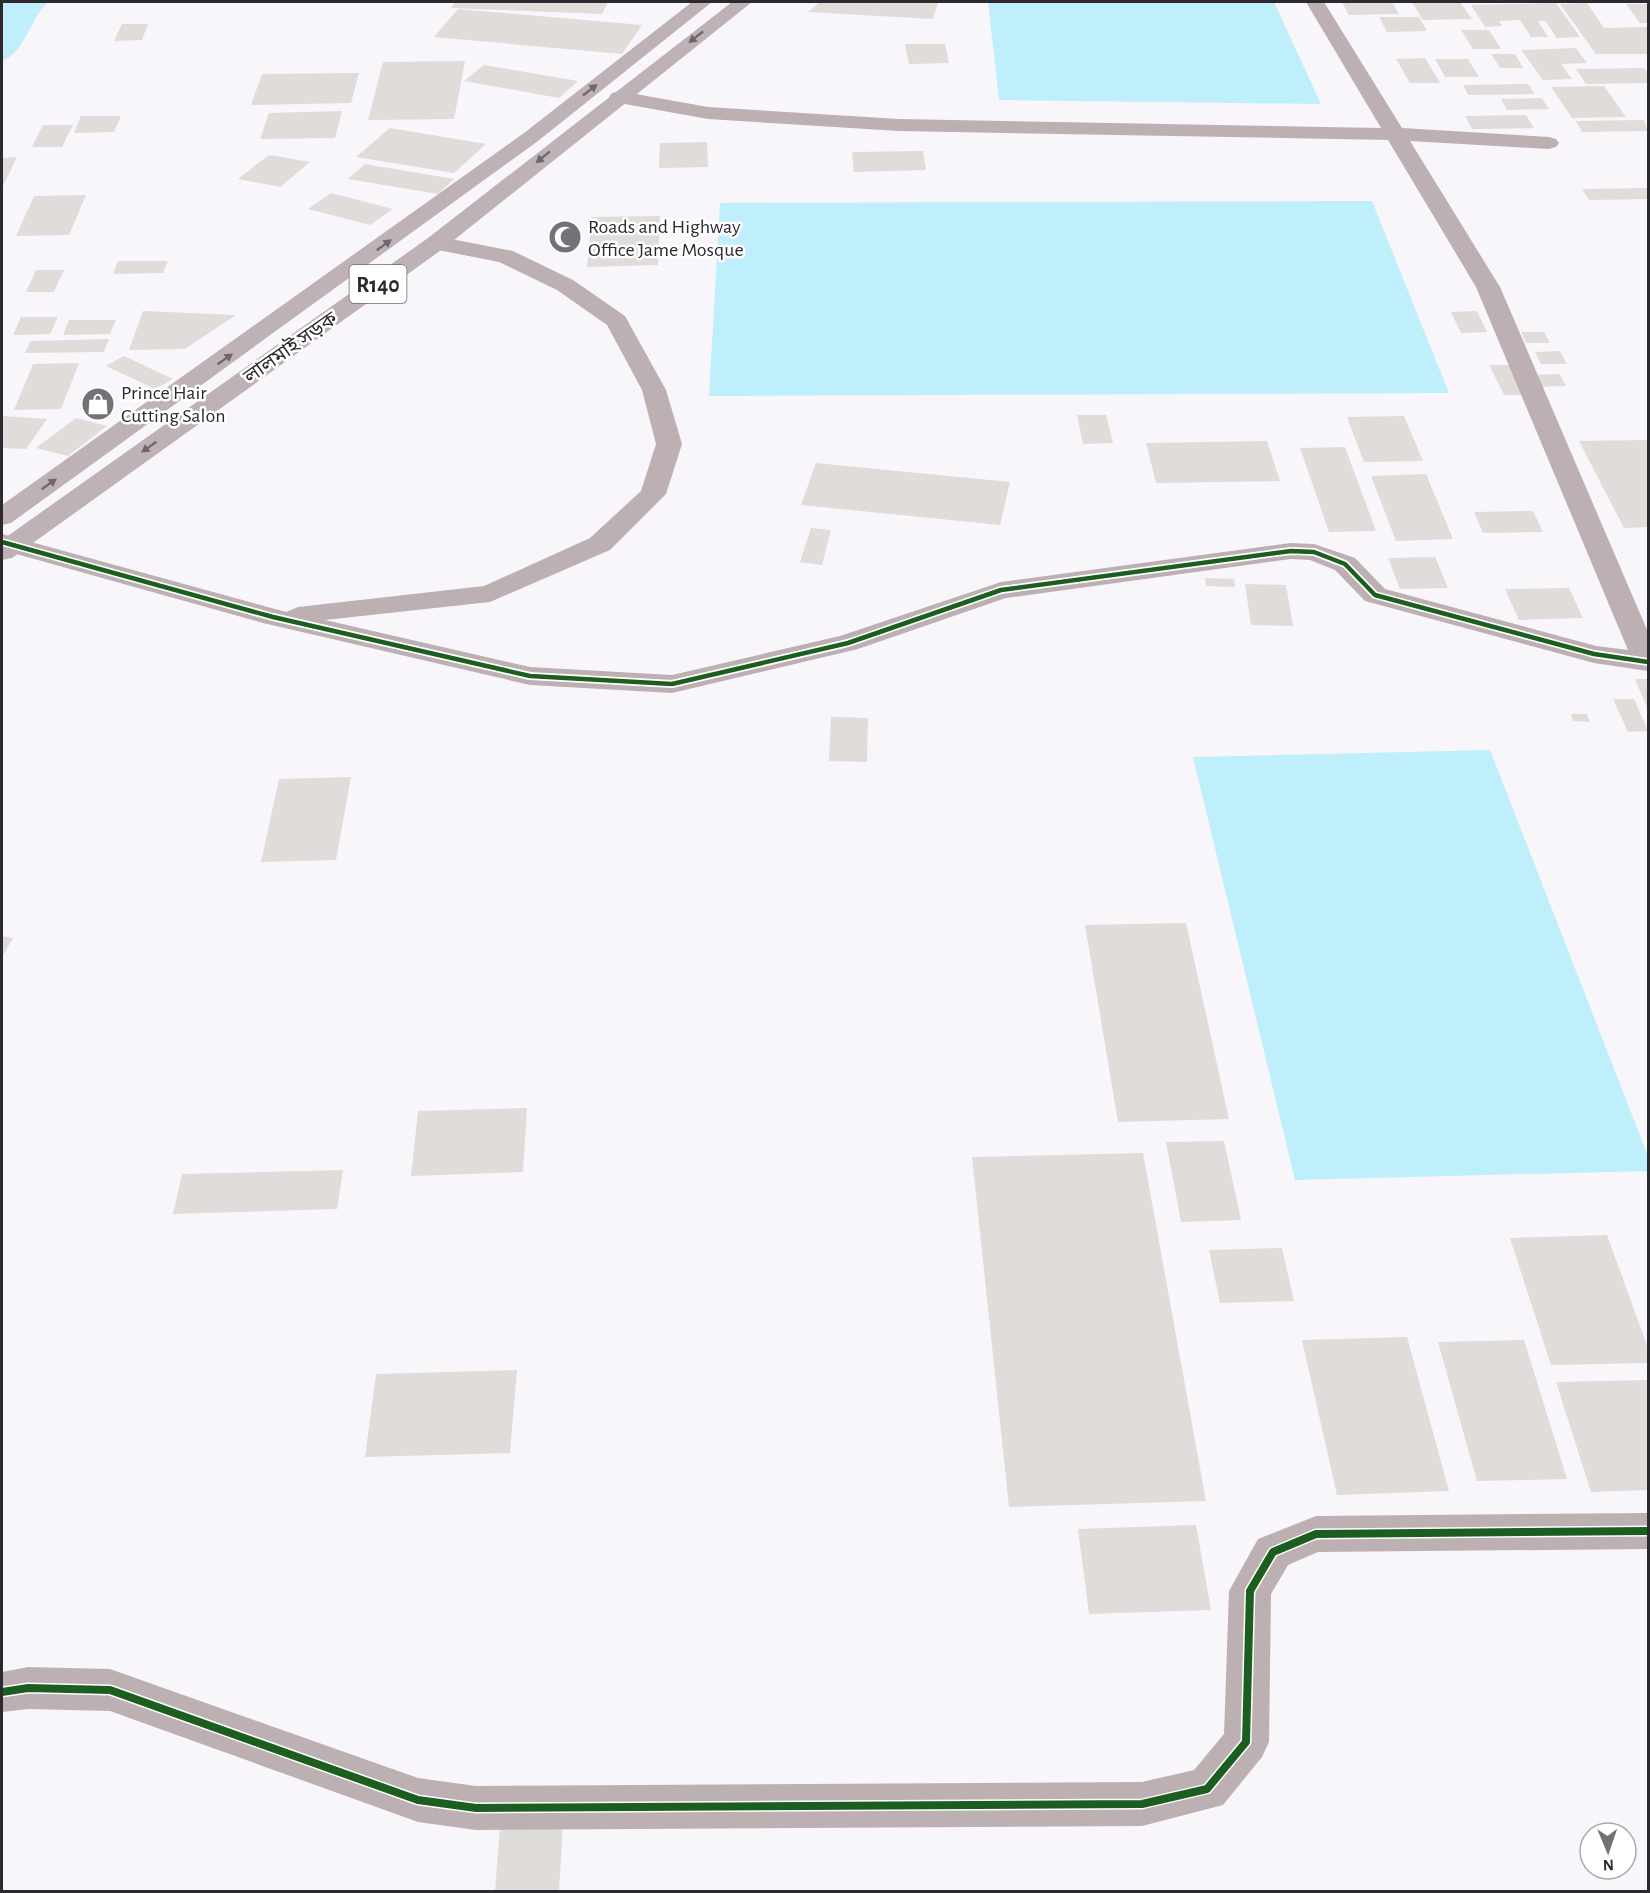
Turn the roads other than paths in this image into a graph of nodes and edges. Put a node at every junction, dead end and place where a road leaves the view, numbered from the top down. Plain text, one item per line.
1 (703, 2) edge
2 (743, 2) edge
3 (1315, 2) edge
4 (619, 97) junction
5 (1395, 134) junction
6 (1549, 143) dead end
7 (436, 243) junction
8 (2, 518) edge
9 (5, 546) edge
10 (273, 617) junction
11 (1648, 662) edge
12 (1648, 1531) edge
13 (2, 1692) edge

8 -> 1 main road, লালমাই সড়ক / R140
2 -> 4 main road, লালমাই সড়ক / R140
3 - 5 street
4 - 5 street
4 -> 7 main road, লালমাই সড়ক / R140
5 - 6 street
5 - 11 street
7 -> 9 main road, লালমাই সড়ক / R140
7 - 10 street
9 - 10 street
10 - 11 street
12 - 13 street

